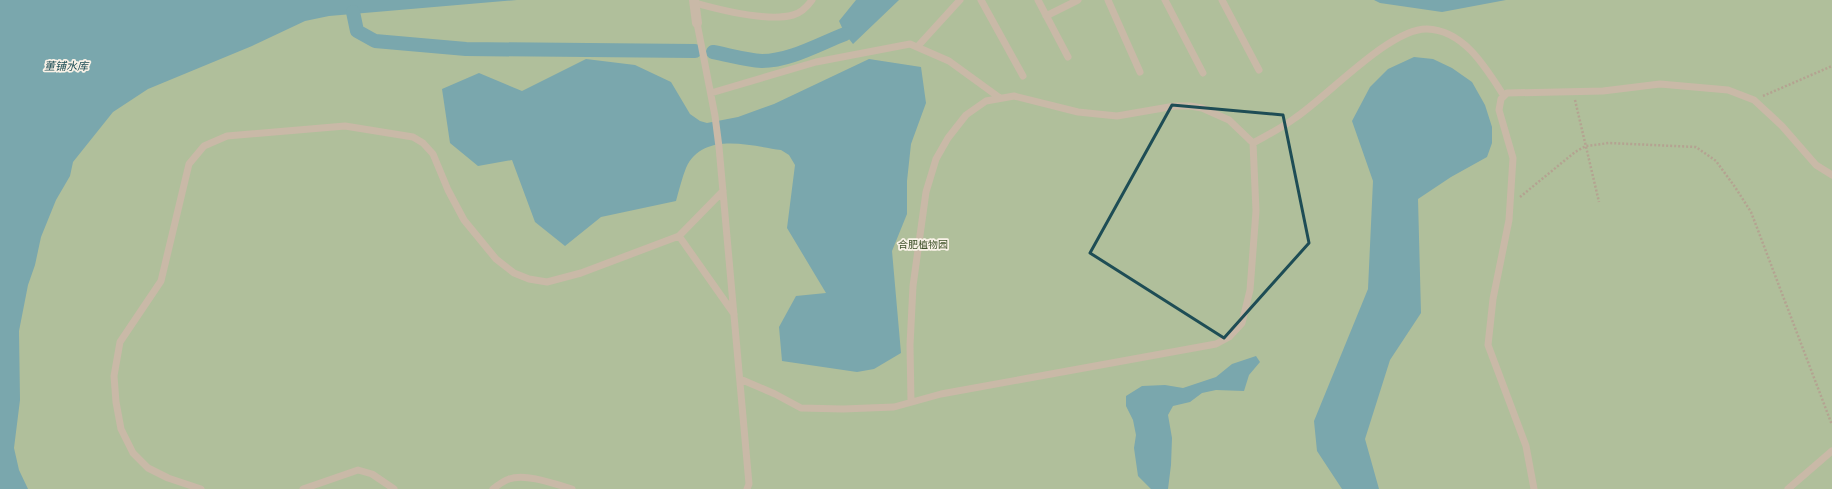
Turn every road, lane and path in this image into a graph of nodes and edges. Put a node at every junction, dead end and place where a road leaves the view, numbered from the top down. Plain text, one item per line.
1 (812, 0) edge
2 (960, 0) edge
3 (981, 0) edge
4 (1038, 0) edge
5 (1078, 0) edge
6 (1108, 0) edge
7 (1164, 0) edge
8 (1222, 0) edge
9 (694, 2) edge
10 (1046, 16) junction
11 (697, 23) joint
12 (918, 46) junction
13 (1068, 57) dead end
14 (1832, 66) edge
15 (1259, 70) dead end
16 (1140, 72) dead end
17 (1203, 73) dead end
18 (1023, 76) dead end
19 (1573, 92) junction
20 (711, 93) junction
21 (1504, 96) junction
22 (1000, 98) junction
23 (1754, 100) junction
24 (1254, 143) junction
25 (1586, 146) junction
26 (1832, 175) edge
27 (723, 191) junction
28 (1599, 202) dead end
29 (1510, 205) junction
30 (679, 236) junction
31 (734, 315) junction
32 (740, 379) junction
33 (911, 402) junction
34 (1832, 425) edge
35 (1832, 451) edge
36 (201, 489) edge
37 (303, 489) edge
38 (394, 489) edge
39 (493, 489) edge
40 (572, 489) edge
41 (747, 489) edge
42 (1534, 489) edge
43 (1788, 489) edge

1 - 9 lane
2 - 12 lane
3 - 18 lane
4 - 10 lane
5 - 10 lane
6 - 16 lane
7 - 17 lane
8 - 15 lane
9 - 11 street
10 - 13 lane
11 - 20 lane
12 - 20 lane
12 - 22 lane
14 - 23 path
19 - 21 lane
19 - 23 lane
19 - 25 path
20 - 27 lane
21 - 24 lane
21 - 29 lane
22 - 24 lane
22 - 33 lane
23 - 26 lane
24 - 33 lane
25 - 28 path
25 - 29 path
25 - 34 path
27 - 30 lane
27 - 31 lane
29 - 42 lane
30 - 31 lane
30 - 36 lane
31 - 32 lane
32 - 33 lane
32 - 41 lane
35 - 43 lane
37 - 38 lane
39 - 40 lane

